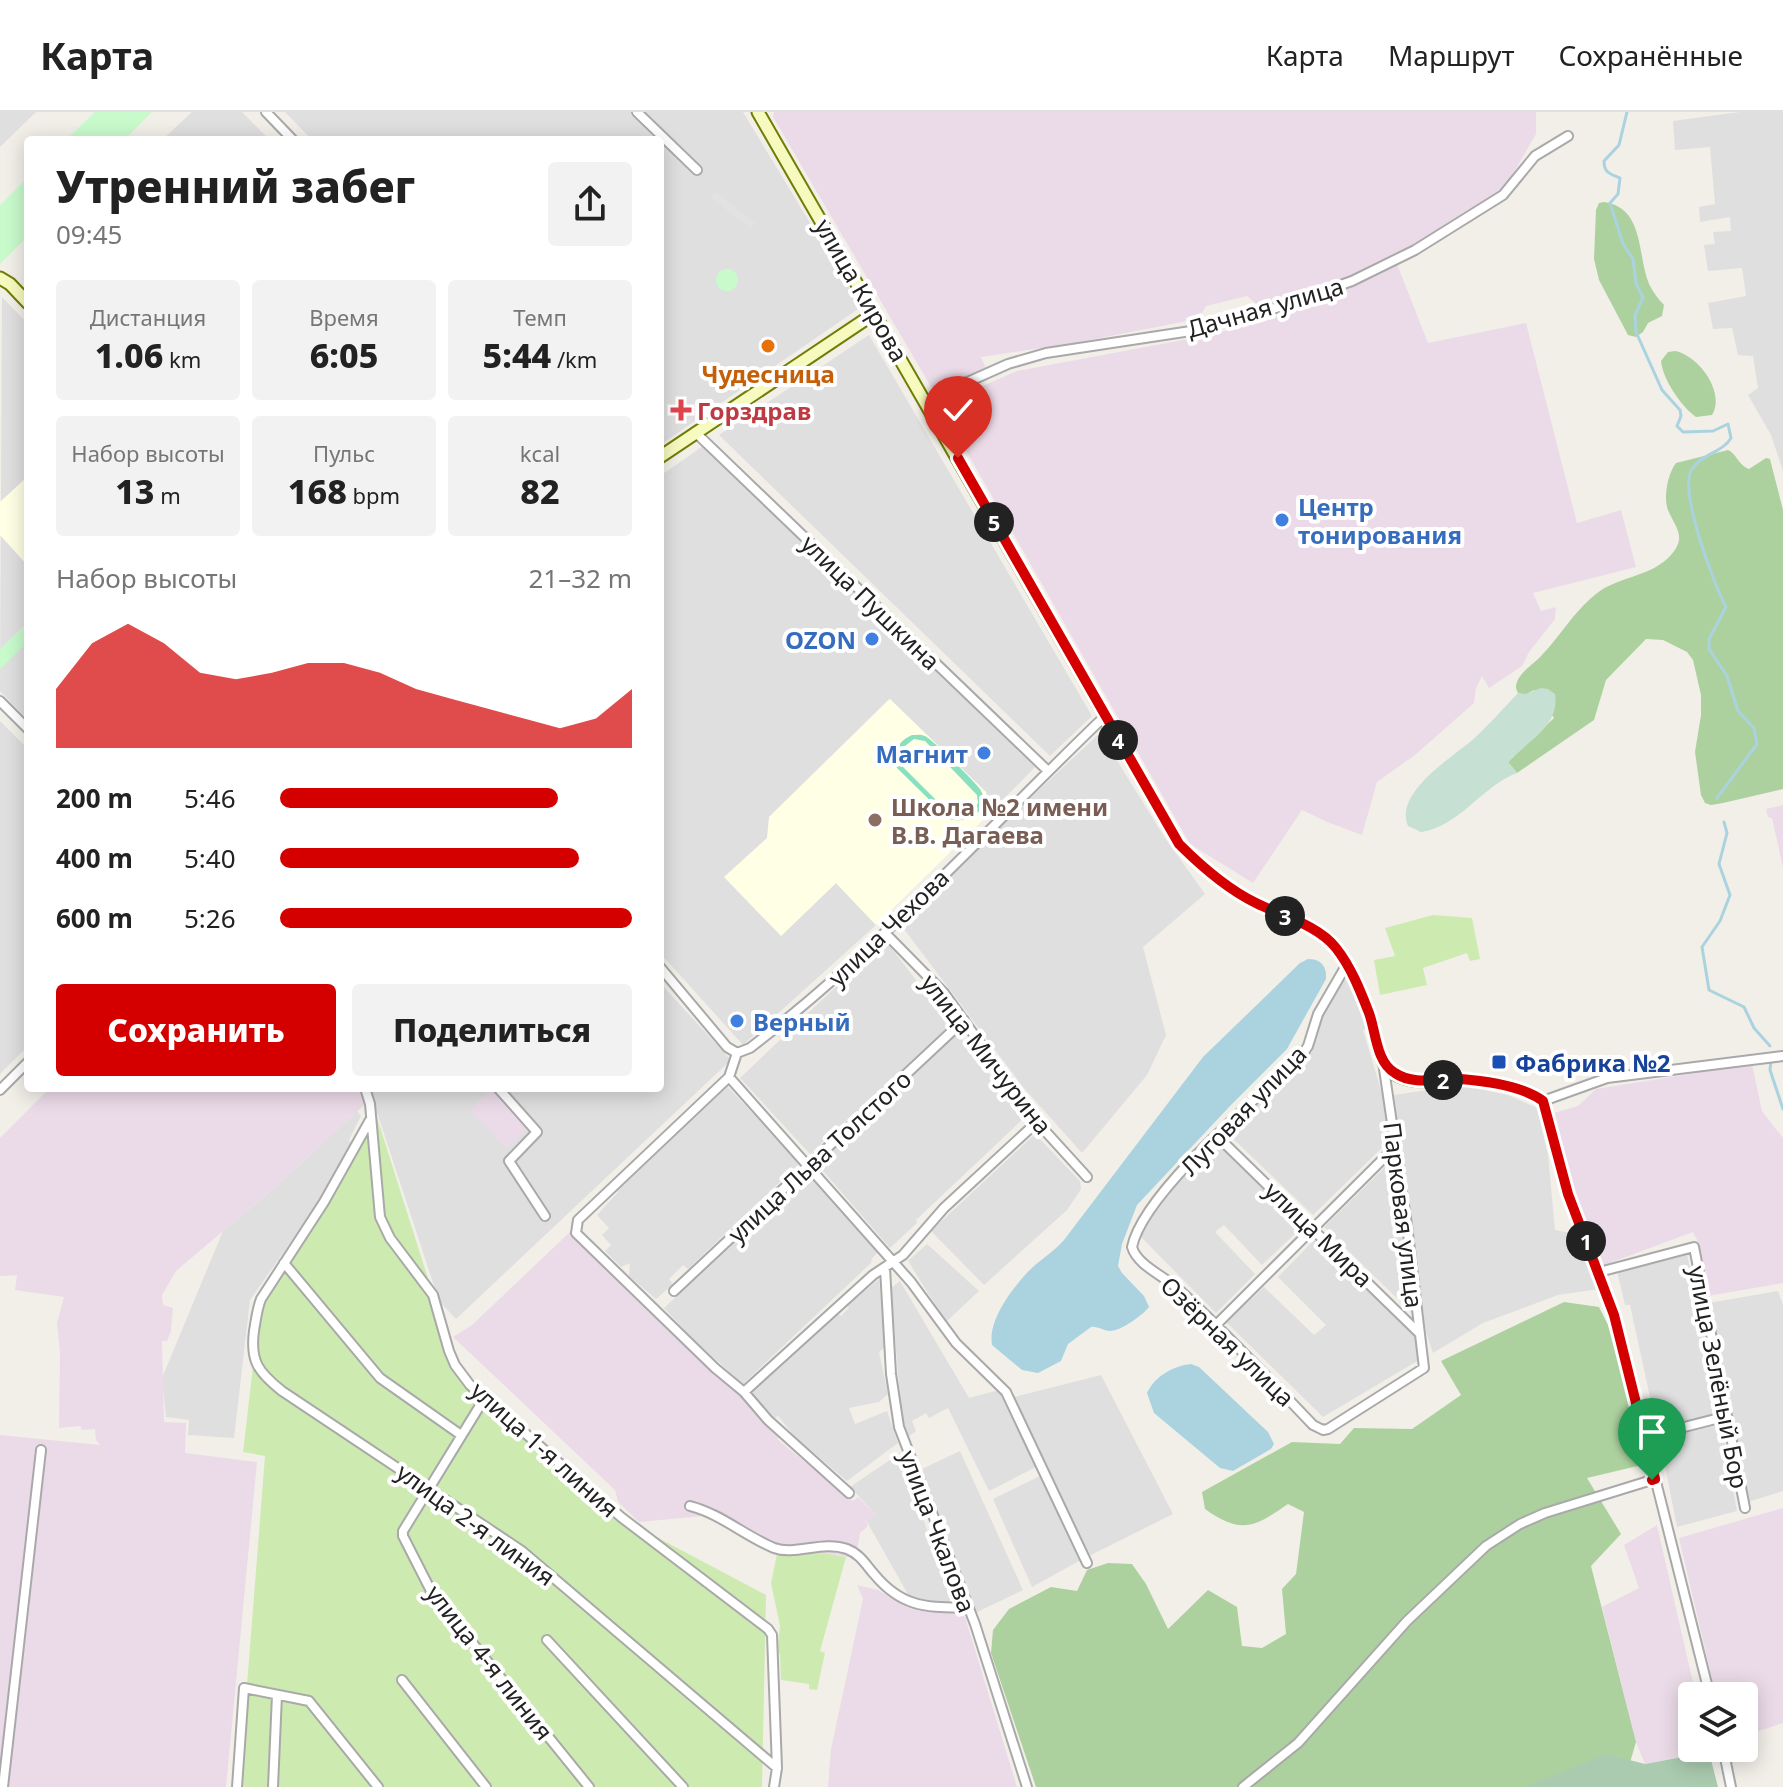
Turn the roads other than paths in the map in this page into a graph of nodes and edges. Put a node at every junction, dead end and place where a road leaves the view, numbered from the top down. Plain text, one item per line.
1 (266, 112) edge
2 (758, 112) edge
3 (641, 113) edge
4 (289, 136) edge
5 (664, 136) edge
6 (664, 136) edge
7 (1568, 136) dead end
8 (697, 170) dead end
9 (0, 278) edge
10 (24, 299) edge
11 (875, 313) junction
12 (925, 401) junction
13 (695, 432) junction
14 (664, 454) edge
15 (0, 701) edge
16 (1105, 716) junction
17 (24, 725) edge
18 (1048, 771) junction
19 (885, 933) junction
20 (1321, 935) joint
21 (1347, 964) junction
22 (664, 972) edge
23 (964, 1020) junction
24 (737, 1053) junction
25 (1783, 1056) edge
26 (1383, 1061) junction
27 (24, 1066) edge
28 (729, 1077) junction
29 (0, 1090) edge
30 (366, 1092) edge
31 (502, 1092) edge
32 (1543, 1101) junction
33 (370, 1120) junction
34 (1037, 1122) junction
35 (1217, 1136) junction
36 (1397, 1145) junction
37 (810, 1165) junction
38 (1087, 1177) dead end
39 (545, 1216) dead end
40 (1314, 1228) junction
41 (1133, 1251) joint
42 (284, 1263) junction
43 (889, 1265) junction
44 (1599, 1272) junction
45 (674, 1291) dead end
46 (1217, 1324) junction
47 (1419, 1334) junction
48 (1424, 1368) joint
49 (744, 1392) junction
50 (484, 1399) junction
51 (1727, 1416) junction
52 (461, 1435) junction
53 (1645, 1437) junction
54 (41, 1450) dead end
55 (1655, 1479) junction
56 (428, 1489) junction
57 (849, 1493) dead end
58 (690, 1506) dead end
59 (1745, 1508) dead end
60 (1087, 1563) dead end
61 (969, 1608) junction
62 (547, 1640) dead end
63 (402, 1680) dead end
64 (1706, 1682) edge
65 (277, 1695) junction
66 (1726, 1762) edge
67 (777, 1768) junction
68 (3, 1787) edge
69 (237, 1787) edge
70 (273, 1787) edge
71 (378, 1787) edge
72 (486, 1787) edge
73 (589, 1787) edge
74 (683, 1787) edge
75 (774, 1787) edge
76 (1027, 1787) edge
77 (1243, 1787) edge
78 (1731, 1787) edge

1 - 4 street
2 - 11 street, улица Кирова
3 - 5 street
6 - 8 street
7 - 12 street, Дачная улица
9 - 10 street
11 - 12 street, улица Кирова
11 - 13 street
12 - 16 street, улица Кирова
13 - 14 street
13 - 18 street, улица Пушкина
15 - 17 street
16 - 18 street, улица Чехова
16 - 20 street, улица Кирова
18 - 19 street, улица Чехова
19 - 23 street, улица Мичурина
19 - 24 street, улица Чехова
20 - 21 street, Парковая улица
21 - 26 street, Парковая улица
21 - 35 street, Луговая улица
22 - 24 street
23 - 34 street, улица Мичурина
23 - 37 street, улица Льва Толстого
24 - 28 street
25 - 32 street
26 - 32 street
26 - 36 street, Парковая улица
27 - 29 street
28 - 37 street
28 - 49 street
30 - 33 street, улица 1-я линия
31 - 39 street
32 - 44 street
33 - 42 street
33 - 50 street, улица 1-я линия
34 - 38 street, улица Мичурина
34 - 43 street
35 - 40 street, улица Мира
35 - 41 street, Луговая улица
36 - 40 street
36 - 47 street, Парковая улица
37 - 43 street
37 - 45 street, улица Льва Толстого
40 - 46 street
40 - 47 street, улица Мира
41 - 46 street, Озёрная улица
42 - 52 street
42 - 56 street, улица 2-я линия
43 - 49 street
43 - 60 street
43 - 61 street, улица Чкалова
44 - 51 street, улица Зелёный Бор
44 - 53 street
46 - 48 street, Озёрная улица
47 - 48 street, Парковая улица
49 - 57 street
50 - 52 street
50 - 67 street, улица 1-я линия
51 - 53 street
51 - 59 street, улица Зелёный Бор
52 - 56 street
53 - 55 street
54 - 68 street
55 - 64 street
55 - 77 street
56 - 67 street, улица 2-я линия
56 - 73 street, улица 4-я линия
58 - 61 street
61 - 76 street, улица Чкалова
62 - 74 street
63 - 72 street
65 - 69 street
65 - 70 street
65 - 71 street
66 - 78 street
67 - 75 street

